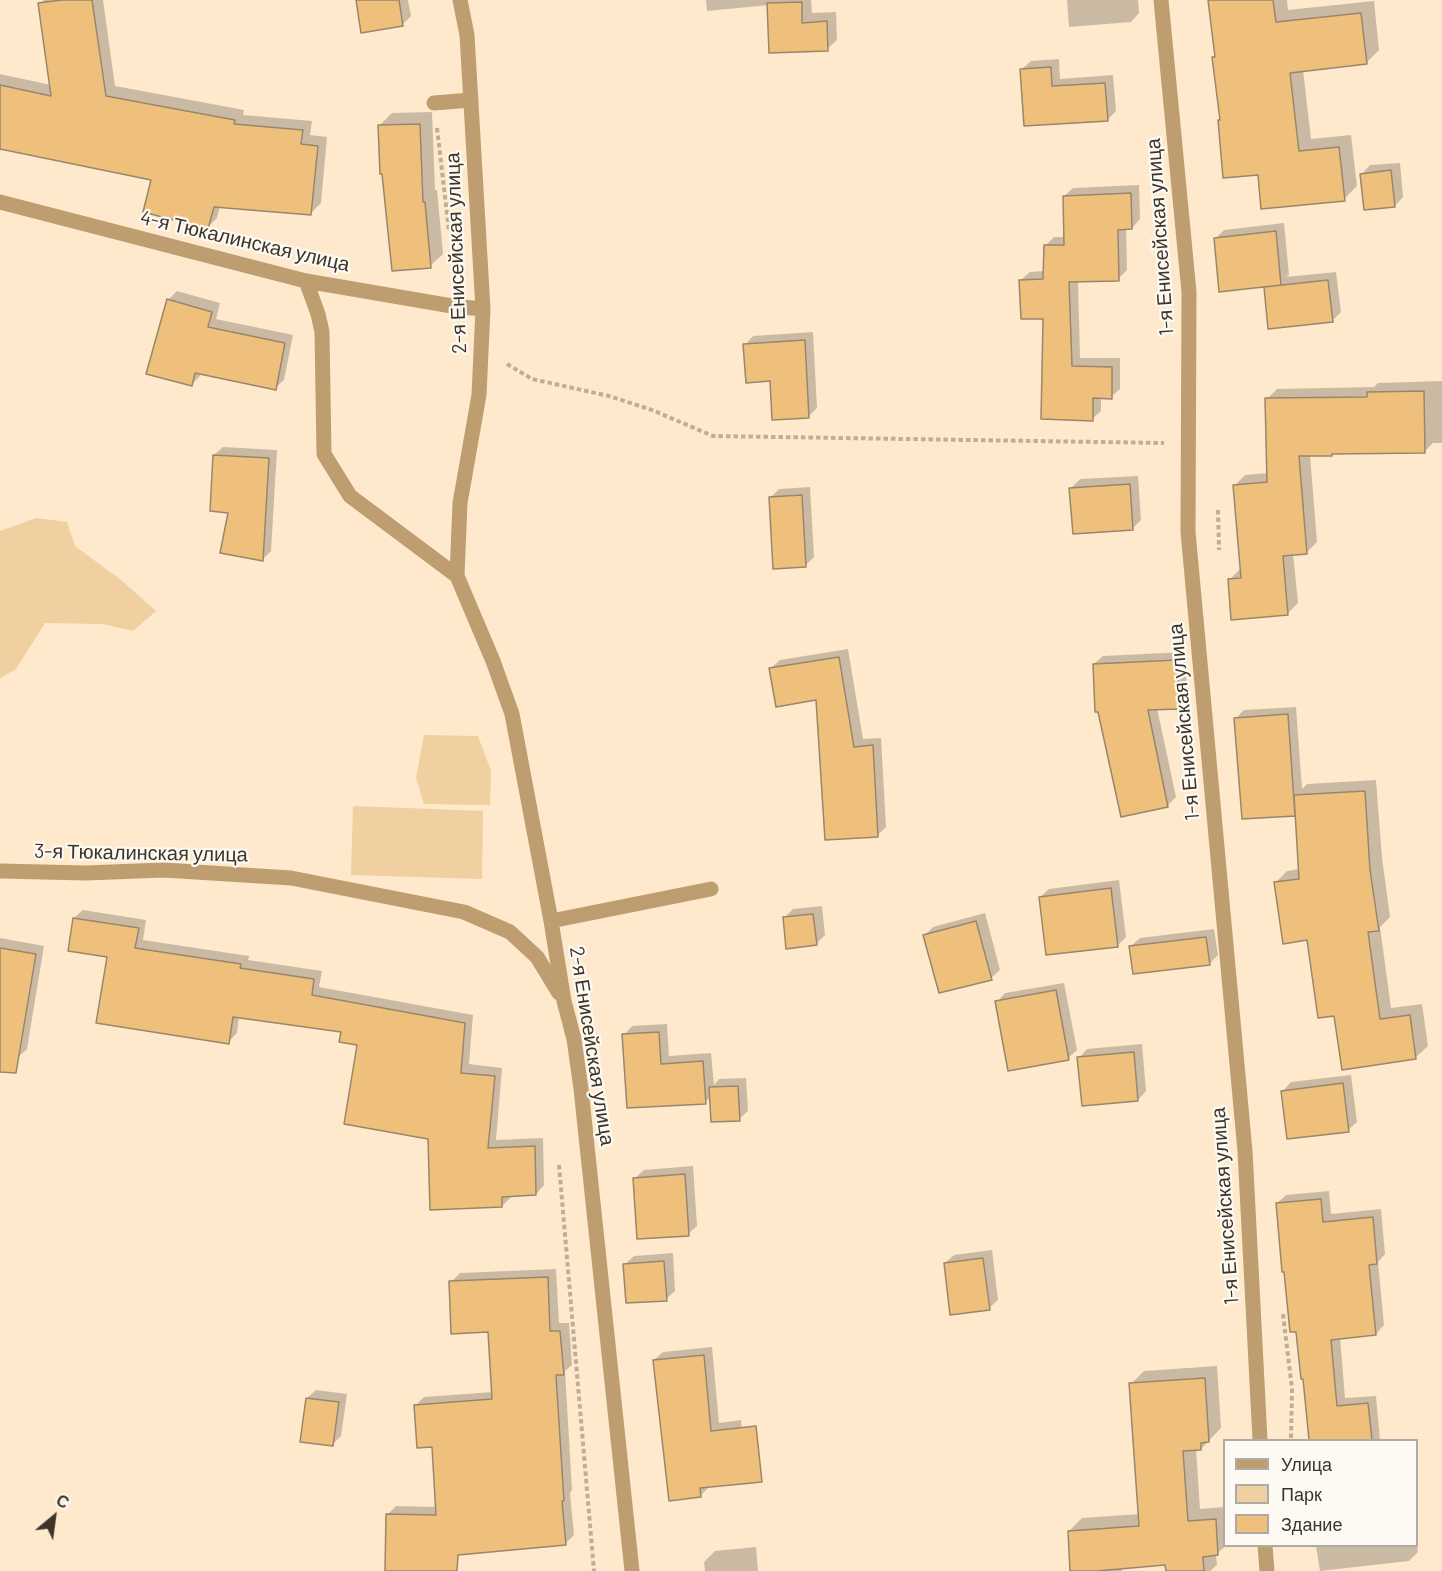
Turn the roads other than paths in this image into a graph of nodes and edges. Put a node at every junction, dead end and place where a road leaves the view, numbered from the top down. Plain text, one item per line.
1 (460, 0) edge
2 (1161, 0) edge
3 (471, 100) junction
4 (434, 104) road end
5 (0, 202) edge
6 (306, 281) junction
7 (483, 309) junction
8 (457, 576) junction
9 (0, 871) edge
10 (711, 889) dead end
11 (551, 921) junction
12 (564, 1001) junction
13 (1260, 1439) edge
14 (1265, 1547) edge
15 (632, 1571) edge
16 (1267, 1571) edge

1 - 3 street, 2-я Енисейская улица
2 - 13 street, 1-я Енисейская улица
3 - 4 street
3 - 7 street, 2-я Енисейская улица
5 - 6 street, 4-я Тюкалинская улица
6 - 7 street, 4-я Тюкалинская улица
6 - 8 street
7 - 8 street, 2-я Енисейская улица
8 - 11 street, 2-я Енисейская улица
9 - 12 street, 3-я Тюкалинская улица
10 - 11 street
11 - 12 street, 2-я Енисейская улица
12 - 15 street, 2-я Енисейская улица
14 - 16 street

